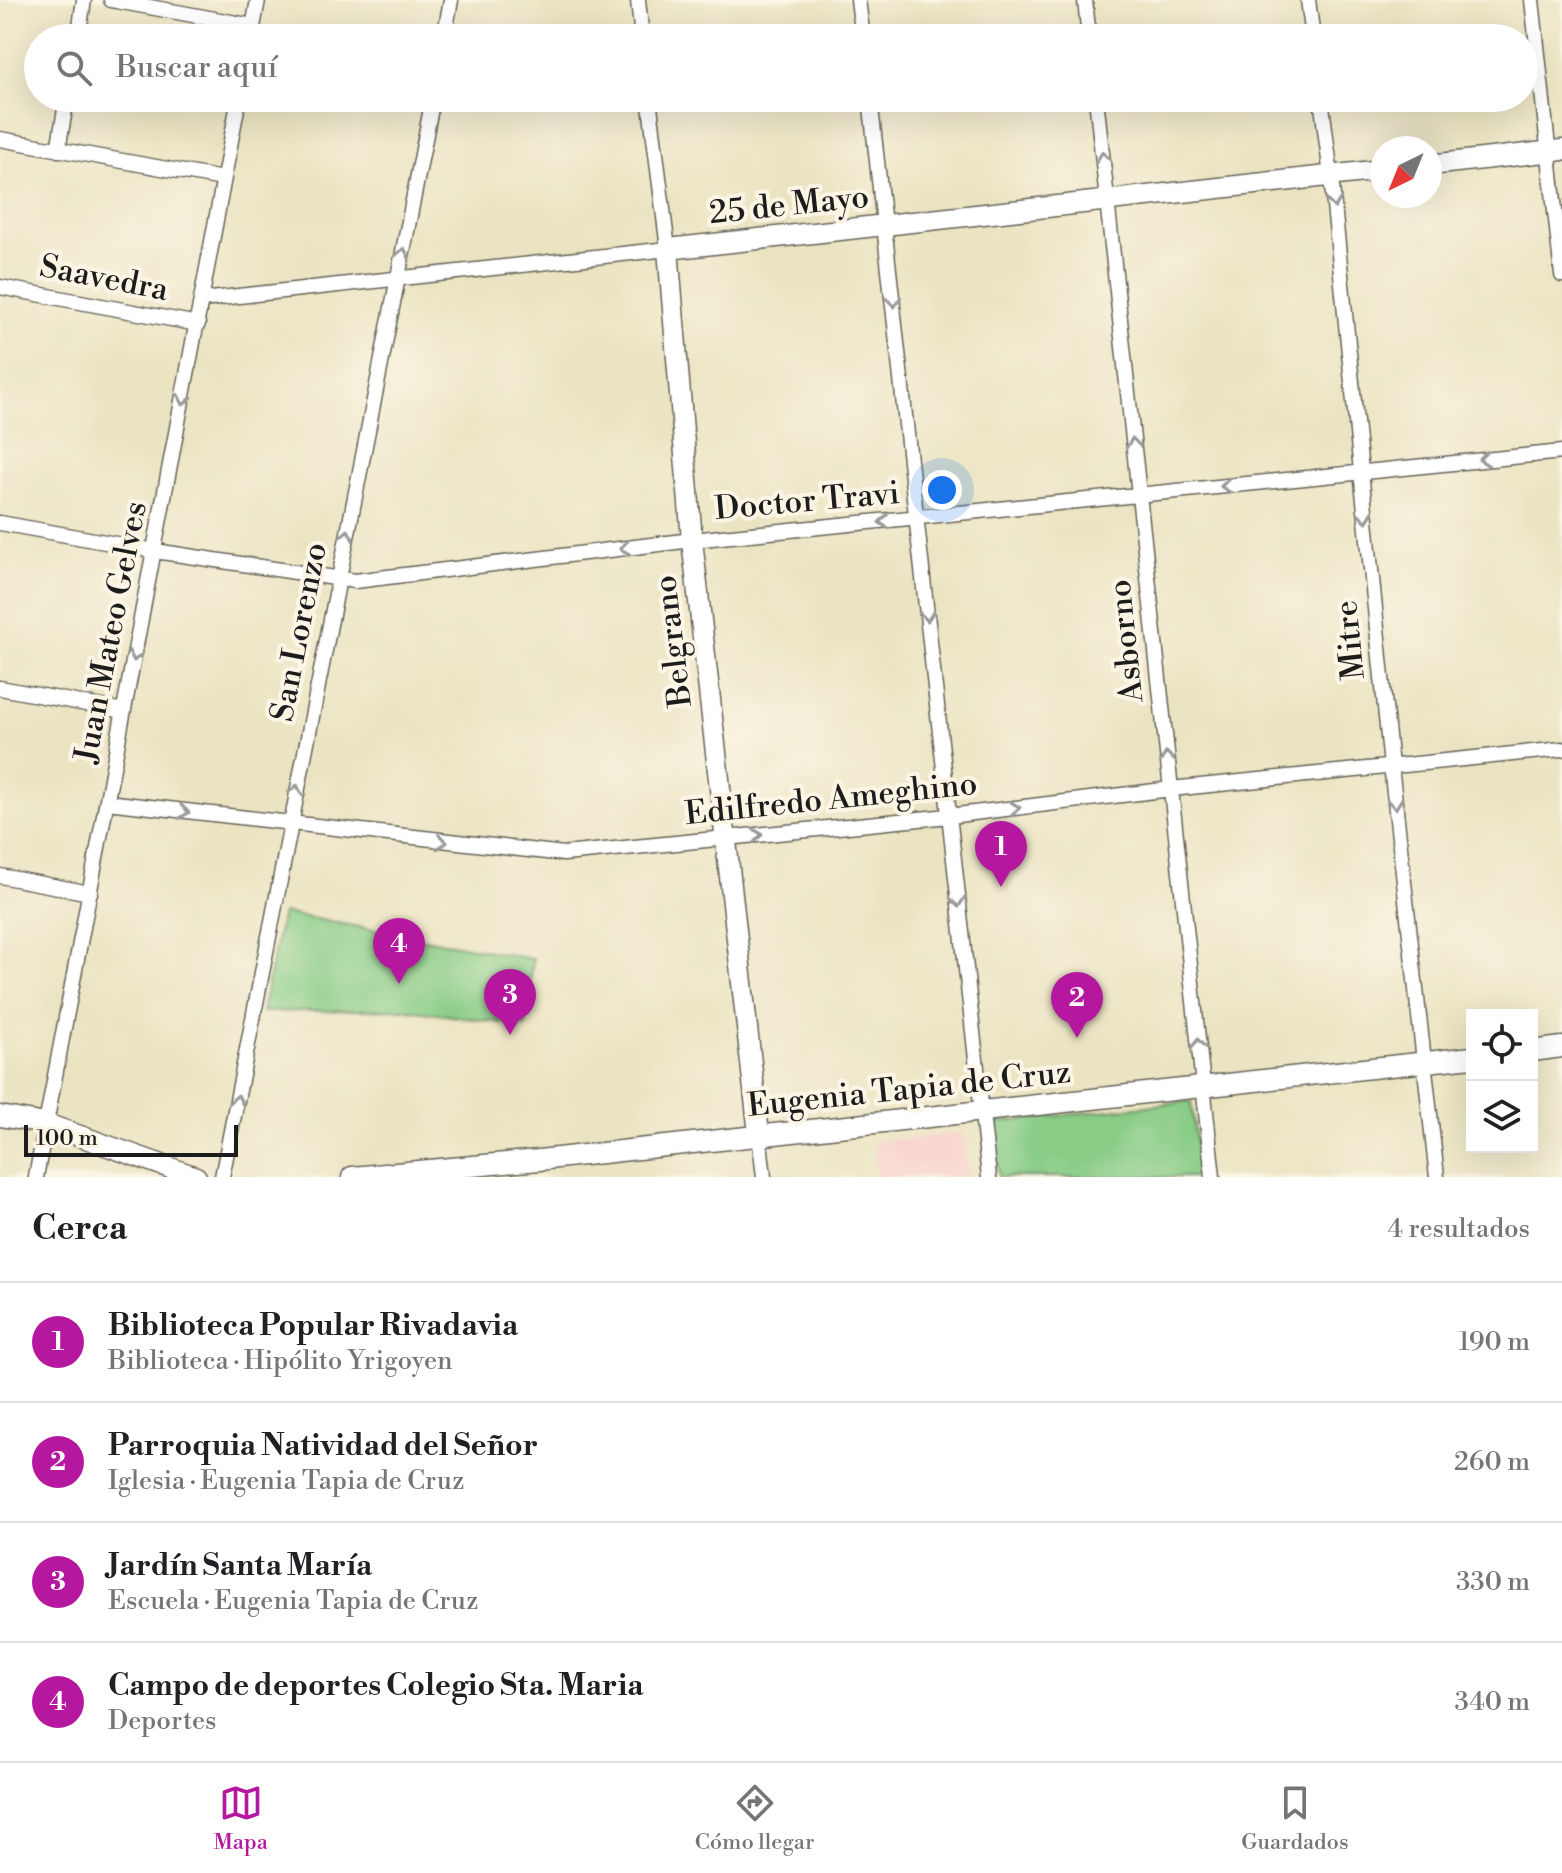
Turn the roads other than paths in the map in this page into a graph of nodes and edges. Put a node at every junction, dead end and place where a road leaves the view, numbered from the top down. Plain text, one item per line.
1 (84, 0) edge
2 (111, 0) edge
3 (258, 0) edge
4 (451, 0) edge
5 (638, 0) edge
6 (858, 0) edge
7 (1085, 0) edge
8 (1308, 0) edge
9 (1532, 0) edge
10 (80, 24) edge
11 (217, 24) edge
12 (254, 24) edge
13 (447, 24) edge
14 (641, 24) edge
15 (861, 24) edge
16 (1088, 24) edge
17 (1311, 24) edge
18 (1536, 24) edge
19 (1538, 38) edge
20 (65, 112) edge
21 (236, 112) edge
22 (430, 112) edge
23 (651, 112) edge
24 (872, 112) edge
25 (1098, 112) edge
26 (1323, 112) edge
27 (0, 139) edge
28 (58, 150) junction
29 (1556, 151) edge
30 (1442, 164) edge
31 (1370, 171) edge
32 (1331, 176) junction
33 (223, 179) junction
34 (1108, 199) junction
35 (886, 224) junction
36 (668, 249) junction
37 (1562, 275) edge
38 (398, 280) junction
39 (0, 287) edge
40 (202, 300) junction
41 (198, 324) junction
42 (1562, 452) edge
43 (1362, 472) junction
44 (1138, 496) junction
45 (916, 519) junction
46 (0, 523) edge
47 (692, 540) junction
48 (155, 551) junction
49 (338, 580) junction
50 (0, 688) edge
51 (124, 711) junction
52 (1562, 749) edge
53 (1391, 766) junction
54 (1171, 789) junction
55 (107, 802) junction
56 (949, 816) junction
57 (289, 824) junction
58 (727, 838) junction
59 (0, 876) edge
60 (90, 893) junction
61 (1562, 1047) edge
62 (1538, 1050) edge
63 (1466, 1058) edge
64 (1424, 1062) junction
65 (1202, 1089) junction
66 (982, 1111) junction
67 (0, 1116) edge
68 (46, 1124) junction
69 (759, 1134) junction
70 (540, 1168) edge
71 (36, 1177) edge
72 (196, 1177) edge
73 (222, 1177) edge
74 (352, 1177) edge
75 (764, 1177) edge
76 (989, 1177) edge
77 (1213, 1177) edge
78 (1437, 1177) edge

1 - 10 street
2 - 11 street
3 - 12 street
4 - 13 street
5 - 14 street
6 - 15 street
7 - 16 street
8 - 17 street
9 - 18 street
19 - 29 street
20 - 28 street
21 - 33 street, Juan Mateo Gelves
38 -> 22 street, San Lorenzo
23 - 36 street, Belgrano
24 - 35 street
34 -> 25 street, Asborno
26 - 32 street, Mitre
27 - 28 street
28 - 33 street
29 - 30 main road
29 - 37 street
31 - 32 main road, 25 de Mayo
32 - 34 main road, 25 de Mayo
32 -> 43 street, Mitre
33 - 40 street, Juan Mateo Gelves
34 - 35 main road, 25 de Mayo
44 -> 34 street, Asborno
35 - 36 main road, 25 de Mayo
35 -> 45 street
36 - 38 street, 25 de Mayo
36 - 47 main road, Belgrano
38 - 40 street, 25 de Mayo
49 -> 38 street, San Lorenzo
39 - 41 street, Saavedra
40 - 41 street, Juan Mateo Gelves
41 -> 48 street, Juan Mateo Gelves
42 -> 43 street, Doctor Travi
43 -> 44 street, Doctor Travi
43 -> 53 street, Mitre
44 - 45 street, Doctor Travi
54 -> 44 street, Asborno
45 -> 47 street, Doctor Travi
45 -> 56 street
46 - 48 street, Doctor Travi
47 -> 49 street, Doctor Travi
47 - 58 main road, Belgrano
48 - 49 street, Doctor Travi
48 -> 51 street, Juan Mateo Gelves
57 -> 49 street, San Lorenzo
50 - 51 street
51 - 55 street, Juan Mateo Gelves
52 - 53 street, Edilfredo Ameghino
53 - 54 street, Edilfredo Ameghino
53 -> 64 street, Mitre
56 -> 54 street, Edilfredo Ameghino
65 -> 54 street, Asborno
55 -> 57 street, Edilfredo Ameghino
55 - 60 street, Juan Mateo Gelves
58 -> 56 street, Edilfredo Ameghino
56 -> 66 street
57 -> 58 street, Edilfredo Ameghino
73 -> 57 street, San Lorenzo
58 - 69 main road, Belgrano
59 - 60 street
60 - 68 street, Juan Mateo Gelves
61 - 62 main road
63 - 64 main road, Eugenia Tapia de Cruz
64 - 65 main road, Eugenia Tapia de Cruz
64 - 78 street, Mitre
65 - 66 main road, Eugenia Tapia de Cruz
65 - 77 street, Asborno
66 - 69 main road, Eugenia Tapia de Cruz
66 - 76 street
67 - 68 main road
68 - 71 street, Juan Mateo Gelves
68 - 72 main road
69 - 70 main road, Eugenia Tapia de Cruz
69 - 75 street, Belgrano
70 - 74 main road, Eugenia Tapia de Cruz

